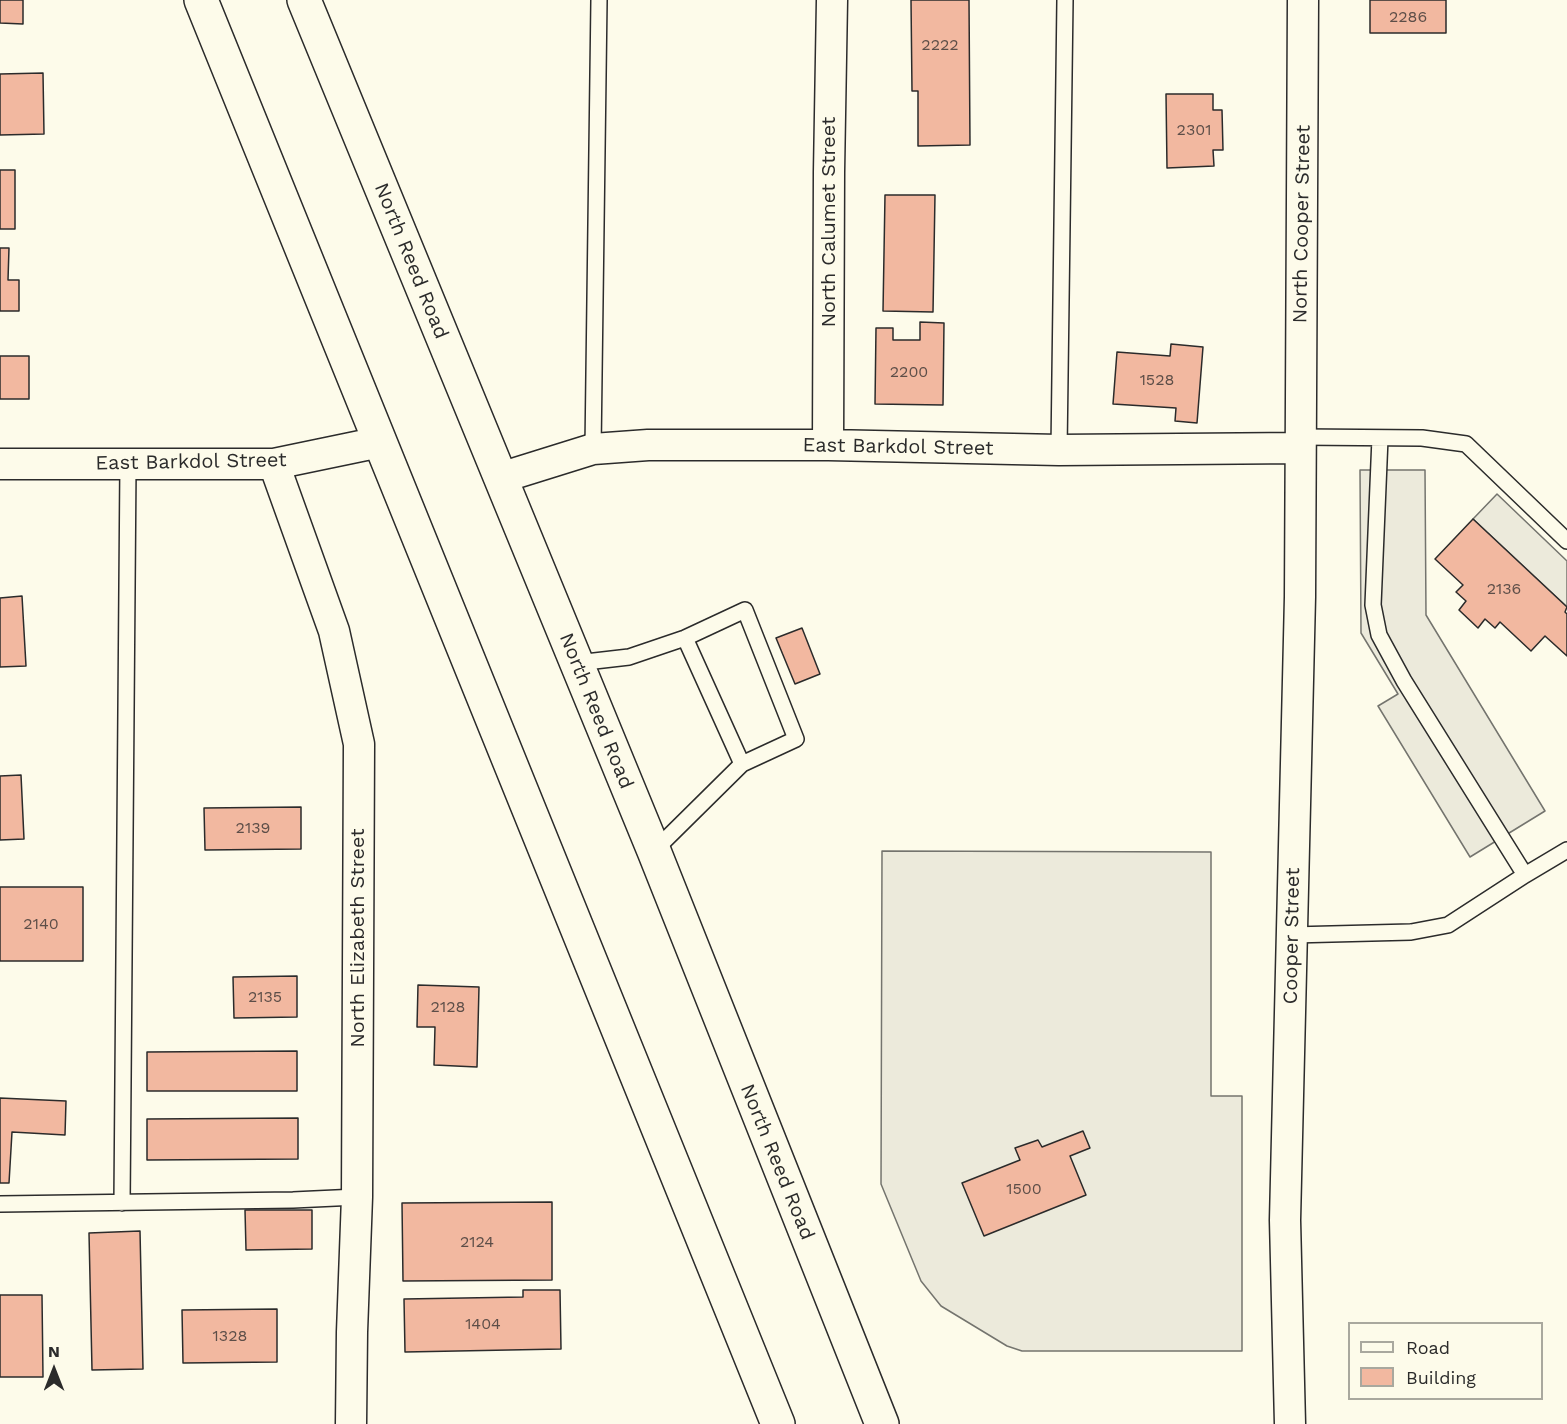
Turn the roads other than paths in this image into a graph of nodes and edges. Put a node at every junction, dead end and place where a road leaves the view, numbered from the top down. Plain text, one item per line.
1 (201, 0) edge
2 (304, 0) edge
3 (599, 0) edge
4 (832, 0) edge
5 (1065, 0) edge
6 (1304, 0) edge
7 (1380, 438) junction
8 (380, 442) junction
9 (1300, 443) junction
10 (828, 445) junction
11 (593, 449) junction
12 (1059, 450) junction
13 (0, 464) edge
14 (128, 464) junction
15 (274, 464) junction
16 (500, 478) junction
17 (1567, 541) edge
18 (685, 639) junction
19 (577, 663) junction
20 (742, 764) junction
21 (1567, 850) edge
22 (654, 851) junction
23 (1525, 875) junction
24 (1292, 935) junction
25 (357, 1197) junction
26 (122, 1203) junction
27 (0, 1204) edge
28 (351, 1424) edge
29 (778, 1424) edge
30 (882, 1424) edge
31 (1290, 1424) edge

1 - 8 main road
2 - 16 main road, North Reed Road
3 - 11 lane
4 - 10 street, North Calumet Street
5 - 12 lane
6 - 9 street, North Cooper Street
7 - 9 lane
7 - 17 lane
7 - 23 lane
8 - 15 street, East Barkdol Street
8 - 29 main road
9 - 12 street, East Barkdol Street
9 - 24 street, Cooper Street
10 - 11 street, East Barkdol Street
10 - 12 street, East Barkdol Street
11 - 16 street, East Barkdol Street
13 - 14 street, East Barkdol Street
14 - 15 street, East Barkdol Street
14 - 26 lane
15 - 25 street, North Elizabeth Street
16 - 19 main road, North Reed Road
18 - 19 lane
18 - 20 lane
18 - 20 lane
19 - 22 main road, North Reed Road
20 - 22 lane
21 - 23 lane
22 - 30 main road, North Reed Road
23 - 24 lane
24 - 31 street, Cooper Street
25 - 26 lane
25 - 28 street, North Elizabeth Street
26 - 27 lane

